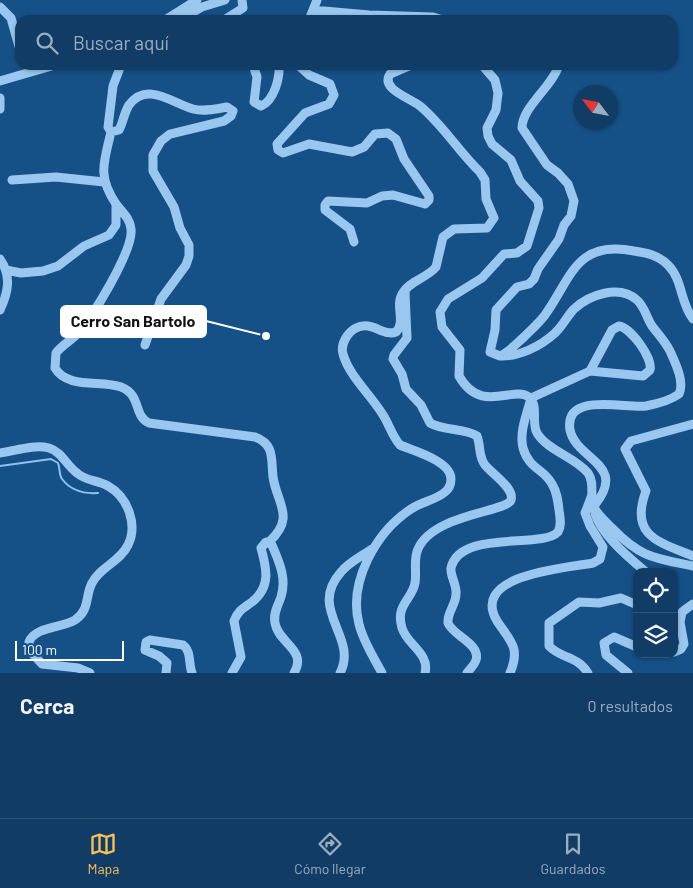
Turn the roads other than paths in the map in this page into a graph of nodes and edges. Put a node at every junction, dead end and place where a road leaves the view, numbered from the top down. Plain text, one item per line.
1 (198, 0) edge
2 (225, 0) edge
3 (242, 0) edge
4 (317, 0) edge
5 (0, 7) edge
6 (313, 10) junction
7 (173, 15) edge
8 (188, 15) edge
9 (232, 15) edge
10 (311, 15) edge
11 (369, 15) edge
12 (15, 32) edge
13 (22, 70) edge
14 (119, 70) edge
15 (254, 70) edge
16 (278, 70) edge
17 (304, 70) edge
18 (399, 70) edge
19 (486, 70) edge
20 (557, 70) edge
21 (0, 81) edge
22 (0, 98) edge
23 (0, 109) edge
24 (111, 132) junction
25 (12, 180) dead end
26 (104, 182) junction
27 (116, 204) junction
28 (354, 242) dead end
29 (0, 260) edge
30 (6, 270) junction
31 (405, 289) junction
32 (0, 310) edge
33 (693, 319) edge
34 (145, 345) dead end
35 (500, 356) junction
36 (590, 371) junction
37 (531, 398) junction
38 (693, 424) edge
39 (0, 453) edge
40 (593, 493) junction
41 (594, 506) junction
42 (268, 542) junction
43 (374, 547) junction
44 (693, 556) edge
45 (693, 566) edge
46 (641, 568) edge
47 (633, 604) edge
48 (693, 604) edge
49 (633, 644) edge
50 (678, 650) edge
51 (90, 673) edge
52 (166, 673) edge
53 (192, 673) edge
54 (232, 673) edge
55 (294, 673) edge
56 (340, 673) edge
57 (382, 673) edge
58 (425, 673) edge
59 (467, 673) edge
60 (510, 673) edge
61 (588, 673) edge
62 (628, 673) edge

1 - 7 street
2 - 8 street
3 - 9 street
4 - 6 street
5 - 12 street
6 - 10 street
6 - 11 street
13 - 21 street
14 - 24 street
15 - 16 street
17 - 28 street
18 - 31 street
19 - 37 street
20 - 35 street
22 - 23 street
24 - 26 street
24 - 34 street
25 - 26 street
26 - 27 street
27 - 30 street
27 - 42 street
29 - 30 street
30 - 32 street
31 - 43 street
31 - 58 street
33 - 35 street
35 - 41 street
36 - 36 street
36 - 37 street
37 - 40 street
37 - 59 street
38 - 44 street
39 - 51 street
40 - 41 street
40 - 60 street
41 - 45 street
41 - 46 street
42 - 54 street
42 - 55 street
43 - 56 street
43 - 57 street
47 - 61 street
48 - 50 street
49 - 62 street
52 - 53 street

